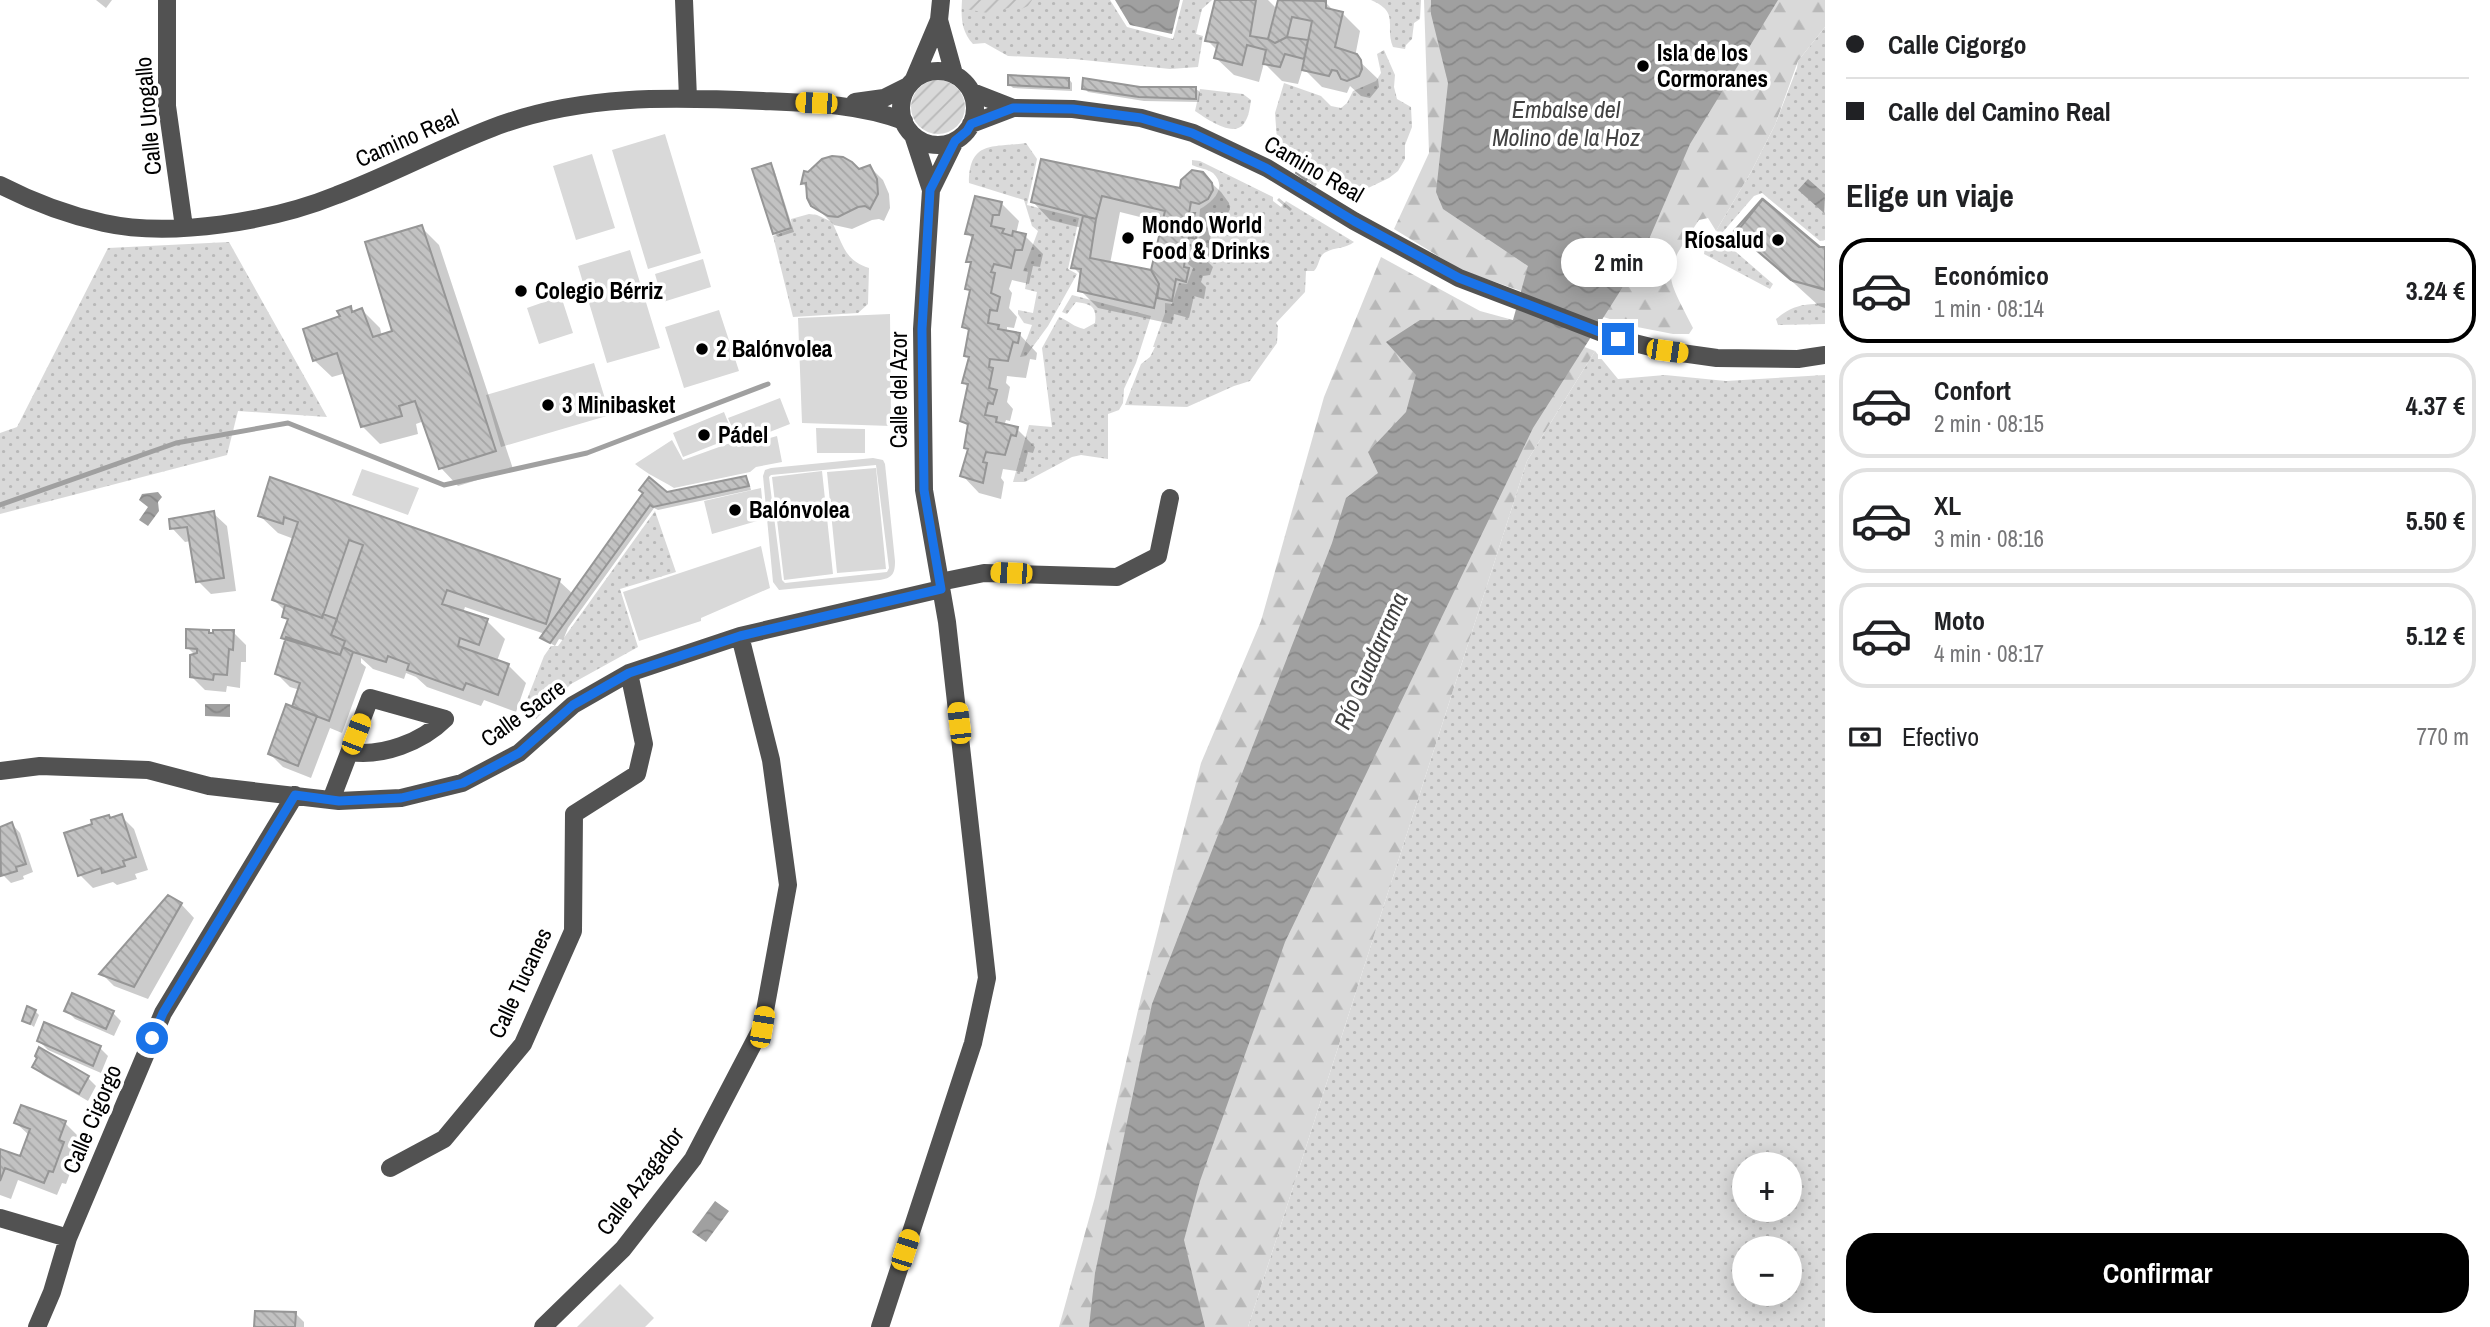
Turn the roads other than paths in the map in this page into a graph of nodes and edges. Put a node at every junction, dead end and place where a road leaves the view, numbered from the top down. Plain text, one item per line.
1 (167, 0) edge
2 (684, 0) edge
3 (941, 0) edge
4 (939, 20) junction
5 (954, 74) junction
6 (911, 83) junction
7 (972, 92) junction
8 (688, 98) junction
9 (841, 105) junction
10 (1013, 108) junction
11 (971, 124) junction
12 (908, 128) junction
13 (955, 141) junction
14 (0, 185) edge
15 (930, 190) junction
16 (184, 227) junction
17 (1825, 355) edge
18 (1170, 498) dead end
19 (940, 585) junction
20 (740, 636) junction
21 (629, 673) junction
22 (349, 752) junction
23 (0, 771) edge
24 (295, 795) junction
25 (331, 800) junction
26 (390, 1168) dead end
27 (0, 1217) edge
28 (68, 1238) junction
29 (37, 1327) edge
30 (543, 1327) edge
31 (880, 1327) edge

1 - 16 street, Calle Urogallo
2 - 8 street
3 - 4 street
4 - 5 street
4 - 6 street
5 - 6 street
5 - 7 street
6 - 9 street, Camino Real
6 - 12 street
7 - 10 street, Camino Real
7 - 11 street
8 - 9 street, Camino Real
8 - 16 street, Camino Real
9 - 12 street, Camino Real
10 - 11 street, Camino Real
10 - 17 street, Camino Real
11 - 13 street
12 - 13 street
12 - 15 street, Calle del Azor
13 - 15 street, Calle del Azor
14 - 16 street, Camino Real
15 - 19 street, Calle del Azor
18 - 19 street, Calle Sacre
19 - 20 street, Calle Sacre
19 - 31 street
20 - 21 street, Calle Sacre
20 - 30 street, Calle Azagador
21 - 25 street, Calle Sacre
21 - 26 street, Calle Tucanes
22 - 22 street
22 - 25 street
23 - 24 street, Calle Sacre
24 - 25 street, Calle Sacre
24 - 28 street, Calle Cigorgo
27 - 28 street
28 - 29 street, Calle Cigorgo

